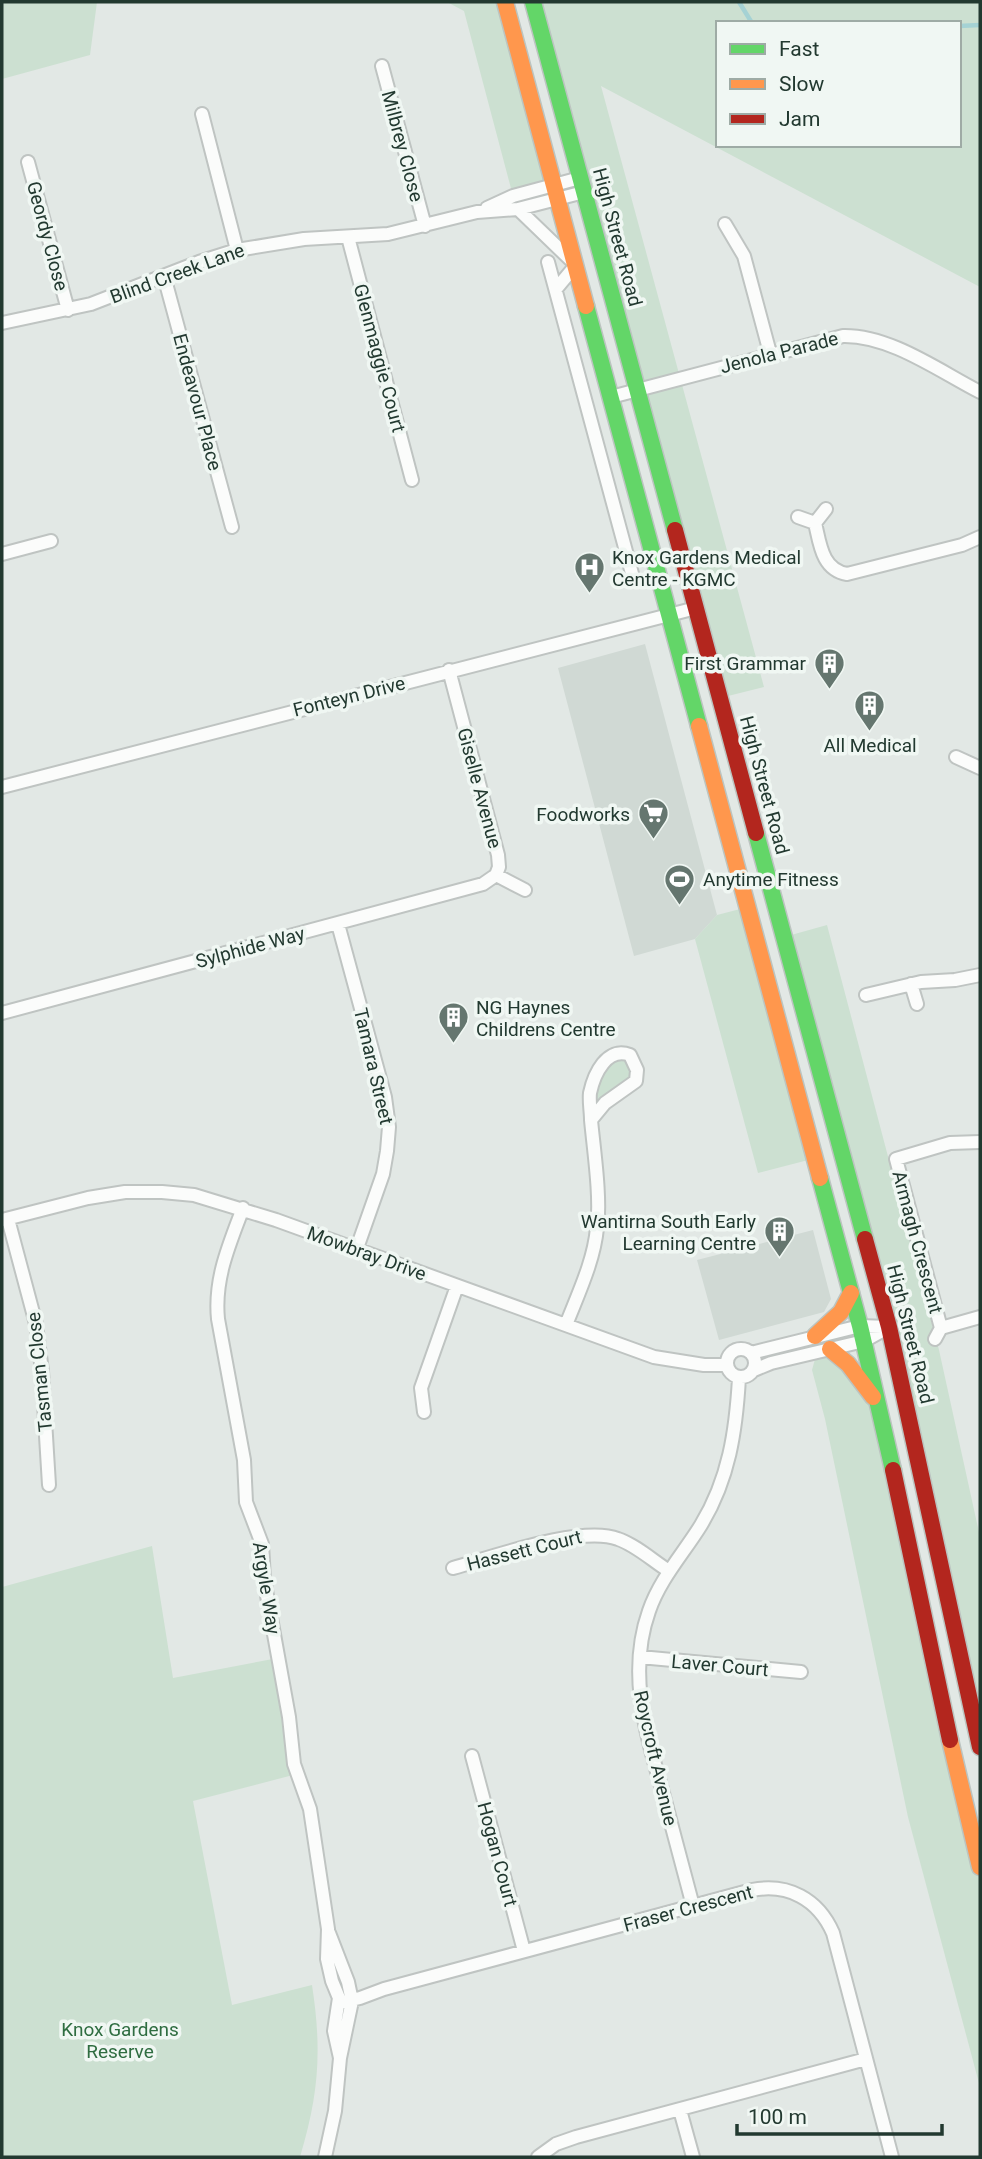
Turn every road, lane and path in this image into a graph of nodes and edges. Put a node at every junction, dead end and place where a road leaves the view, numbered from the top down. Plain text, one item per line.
1 (505, 2) edge
2 (533, 2) edge
3 (382, 66) dead end
4 (202, 114) dead end
5 (28, 162) dead end
6 (582, 185) junction
7 (556, 192) junction
8 (518, 209) junction
9 (477, 212) junction
10 (725, 225) dead end
11 (425, 226) junction
12 (348, 237) junction
13 (237, 250) junction
14 (548, 262) dead end
15 (576, 265) junction
16 (164, 276) junction
17 (556, 289) junction
18 (68, 310) junction
19 (2, 323) edge
20 (770, 353) junction
21 (638, 390) junction
22 (980, 392) edge
23 (611, 397) junction
24 (412, 480) dead end
25 (826, 509) dead end
26 (798, 517) dead end
27 (815, 523) junction
28 (232, 527) dead end
29 (980, 537) edge
30 (624, 540) junction
31 (51, 541) dead end
32 (2, 554) edge
33 (653, 556) junction
34 (634, 580) dead end
35 (696, 608) junction
36 (669, 615) junction
37 (449, 670) junction
38 (956, 757) dead end
39 (980, 768) edge
40 (2, 787) edge
41 (766, 870) junction
42 (496, 875) junction
43 (525, 890) dead end
44 (750, 917) junction
45 (338, 924) junction
46 (980, 975) edge
47 (911, 984) junction
48 (866, 995) dead end
49 (917, 1004) dead end
50 (2, 1013) edge
51 (591, 1120) junction
52 (980, 1142) edge
53 (243, 1208) junction
54 (5, 1220) edge
55 (357, 1248) junction
56 (457, 1286) junction
57 (851, 1293) junction
58 (980, 1317) edge
59 (566, 1325) junction
60 (889, 1327) junction
61 (862, 1333) junction
62 (814, 1336) junction
63 (830, 1349) junction
64 (751, 1353) junction
65 (727, 1365) junction
66 (754, 1370) junction
67 (739, 1378) junction
68 (880, 1407) junction
69 (424, 1412) dead end
70 (48, 1485) dead end
71 (453, 1568) dead end
72 (669, 1572) junction
73 (956, 1634) junction
74 (933, 1656) junction
75 (640, 1657) junction
76 (801, 1672) dead end
77 (980, 1746) edge
78 (472, 1756) dead end
79 (980, 1867) edge
80 (693, 1906) junction
81 (524, 1951) junction
82 (345, 1997) junction
83 (866, 2059) junction
84 (680, 2110) junction
85 (325, 2157) edge
86 (538, 2157) edge
87 (692, 2157) edge
88 (892, 2157) edge

1 - 7 main road
2 - 6 main road, High Street Road
3 - 11 street, Milbrey Close
4 - 13 street
5 - 18 street, Geordy Close
6 - 7 street, Blind Creek Lane
6 - 21 main road, High Street Road
7 - 8 street, Blind Creek Lane
7 - 9 street, Blind Creek Lane
7 - 15 main road
8 - 9 street, Blind Creek Lane
8 - 15 street
9 - 11 street, Blind Creek Lane
10 - 20 street
11 - 12 street, Blind Creek Lane
12 - 13 street, Blind Creek Lane
12 - 24 street, Glenmaggie Court
13 - 16 street, Blind Creek Lane
14 - 17 street
15 - 17 street
15 - 23 main road
16 - 18 street, Blind Creek Lane
16 - 28 street, Endeavour Place
17 - 30 street
18 - 19 street, Blind Creek Lane
20 - 21 street, Jenola Parade
20 - 22 street, Jenola Parade
21 - 23 street, Jenola Parade
21 - 35 main road, High Street Road
23 - 33 main road
25 - 27 street
26 - 27 street
27 - 29 street
30 - 33 street
30 - 34 street
31 - 32 street
33 - 36 main road
35 - 36 street, Fonteyn Drive
35 - 41 main road, High Street Road
36 - 37 street, Fonteyn Drive
36 - 44 main road
37 - 40 street, Fonteyn Drive
37 - 42 street, Giselle Avenue
38 - 39 street
41 - 44 main road
41 - 60 main road, High Street Road
42 - 43 street, Giselle Avenue
42 - 45 street, Sylphide Way
44 - 57 main road
45 - 50 street, Sylphide Way
45 - 55 street, Tamara Street
46 - 47 street
47 - 48 street
47 - 49 street
51 - 51 street
51 - 59 street
52 - 58 street, Armagh Crescent
53 - 54 street, Mowbray Drive
53 - 55 street, Mowbray Drive
53 - 82 street, Argyle Way
54 - 70 street, Tasman Close
55 - 56 street, Mowbray Drive
56 - 59 street, Mowbray Drive
56 - 69 street
57 - 61 main road
57 - 62 main road
59 - 65 street, Mowbray Drive
60 - 61 street, Mowbray Drive
60 - 73 main road, High Street Road
61 - 62 street, Mowbray Drive
61 - 63 street, Mowbray Drive
61 - 68 main road
62 - 64 street, Mowbray Drive
63 - 66 street, Mowbray Drive
63 - 68 main road
64 - 65 street, Mowbray Drive
64 - 66 street
65 - 67 street
66 - 67 street, Mowbray Drive
67 - 72 street, Roycroft Avenue
68 - 74 main road
71 - 72 street, Hassett Court
72 - 75 street, Roycroft Avenue
73 - 74 main road
73 - 77 main road, High Street Road
74 - 79 main road
75 - 76 street, Laver Court
75 - 80 street, Roycroft Avenue
78 - 81 street, Hogan Court
80 - 81 street, Fraser Crescent
80 - 83 street, Fraser Crescent
81 - 82 street, Fraser Crescent
82 - 85 street
83 - 84 street
83 - 88 street, Fraser Crescent
84 - 86 street
84 - 87 street

